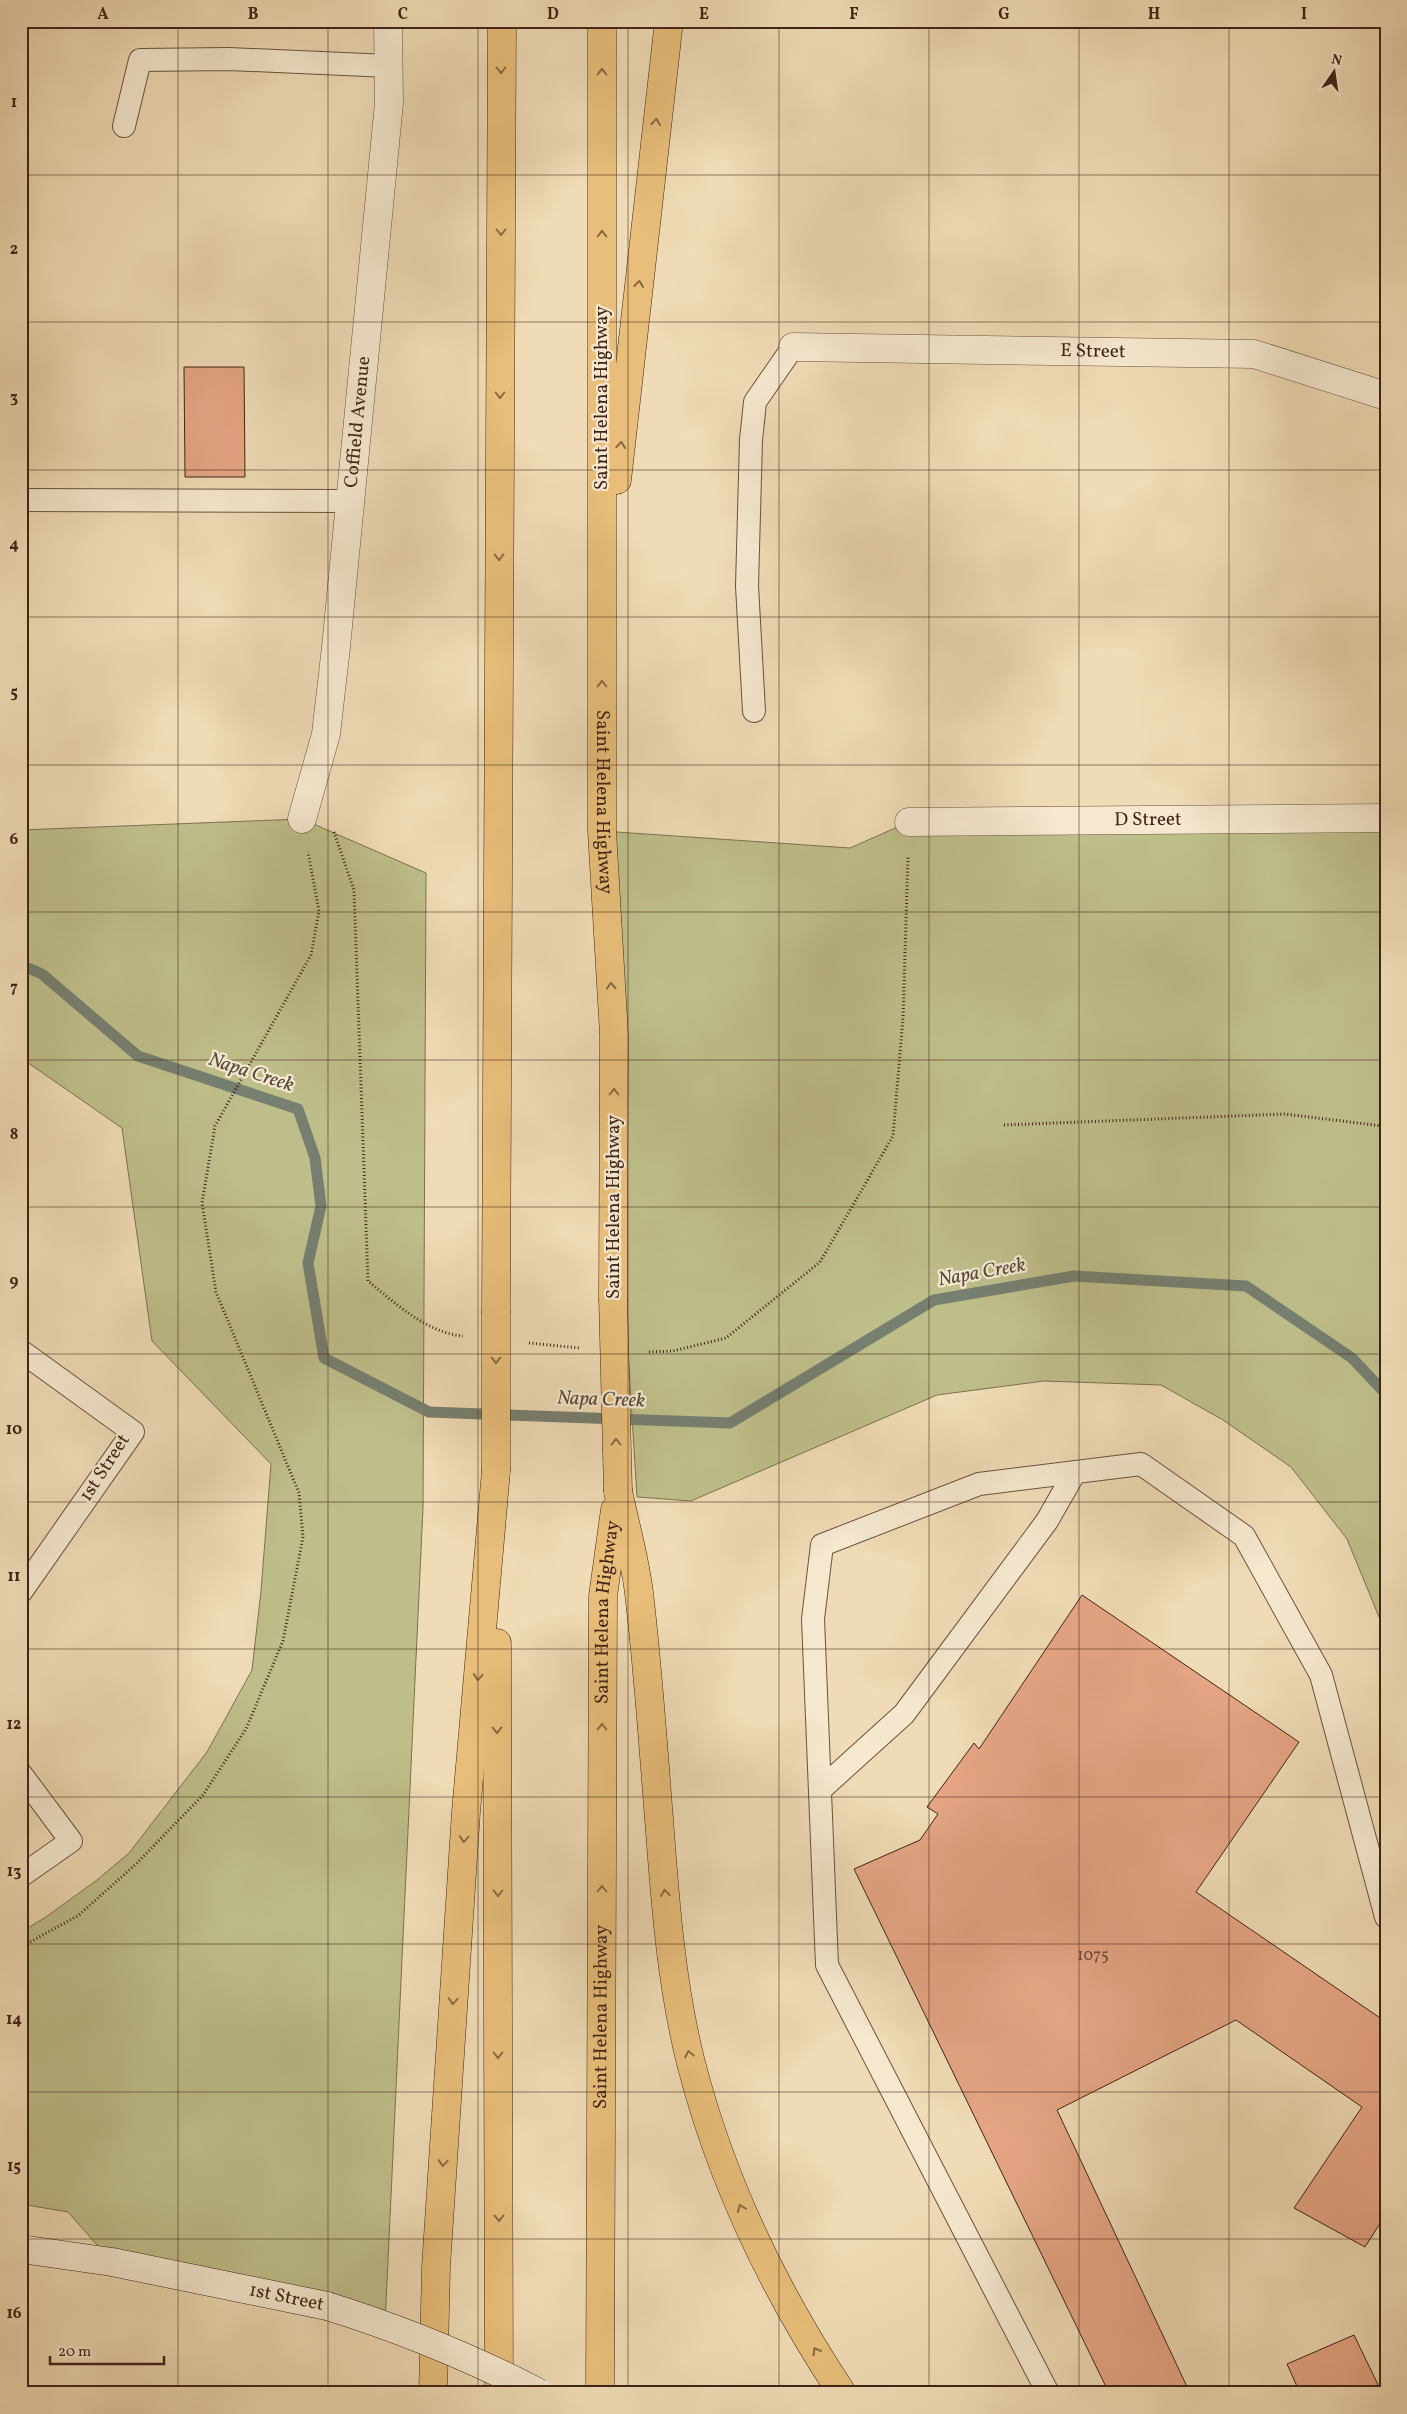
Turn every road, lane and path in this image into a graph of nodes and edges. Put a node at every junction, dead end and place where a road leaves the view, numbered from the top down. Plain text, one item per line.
1 (388, 21) edge
2 (502, 21) edge
3 (602, 21) edge
4 (669, 21) edge
5 (389, 66) junction
6 (124, 126) dead end
7 (793, 347) joint
8 (1386, 396) edge
9 (21, 500) edge
10 (351, 501) junction
11 (602, 616) junction
12 (754, 710) dead end
13 (1386, 818) edge
14 (302, 819) joint
15 (909, 822) dead end
16 (1004, 1125) dead end
17 (1386, 1129) edge
18 (21, 1351) edge
19 (496, 1471) junction
20 (1075, 1472) junction
21 (618, 1491) junction
22 (21, 1592) edge
23 (21, 1774) edge
24 (820, 1790) junction
25 (21, 1876) edge
26 (1386, 1917) edge
27 (21, 1947) edge
28 (601, 2105) junction
29 (21, 2249) edge
30 (433, 2393) edge
31 (499, 2393) edge
32 (539, 2393) edge
33 (600, 2393) edge
34 (620, 2393) edge
35 (842, 2393) edge
36 (1048, 2393) edge

1 - 5 street, Coffield Avenue
2 -> 19 highway, bridge
11 -> 3 highway, Saint Helena Highway
11 -> 4 highway
5 - 6 lane
5 - 10 street, Coffield Avenue
7 - 8 street, E Street
7 - 12 lane
9 - 10 lane
10 - 14 street, Coffield Avenue
21 -> 11 highway, Saint Helena Highway, bridge
13 - 15 street, D Street
14 - 27 path
16 - 17 path
18 - 22 lane, 1st Street
19 -> 30 highway
19 -> 31 highway
20 - 24 lane
20 - 24 lane
20 - 26 lane
28 -> 21 highway, Saint Helena Highway
35 -> 21 highway
23 - 25 lane
24 - 36 lane
28 - 33 highway, Saint Helena Highway
28 - 34 highway
29 - 32 street, 1st Street, bridge

